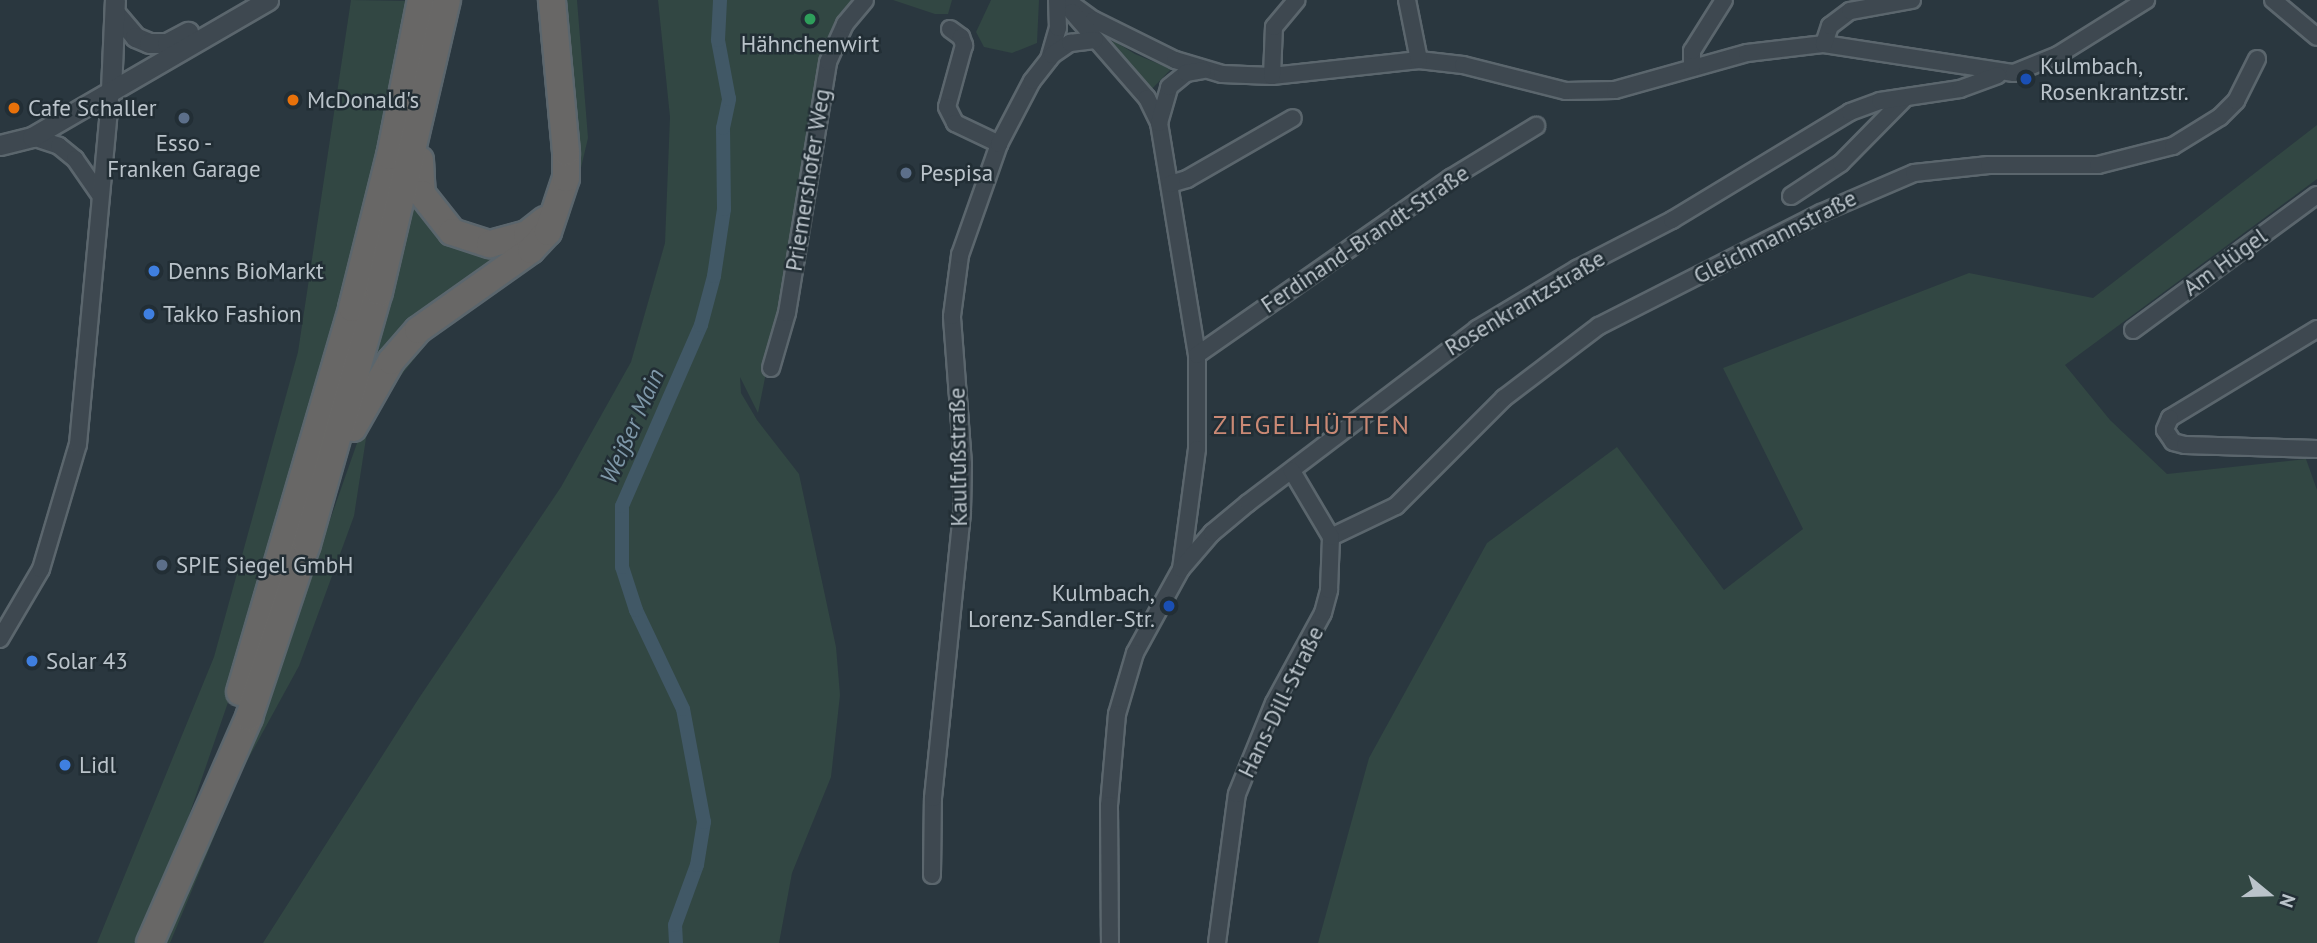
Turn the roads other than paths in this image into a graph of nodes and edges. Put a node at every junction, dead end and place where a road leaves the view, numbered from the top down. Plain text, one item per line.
1 (268, 0) edge
2 (421, 0) edge
3 (447, 0) edge
4 (552, 0) edge
5 (865, 0) edge
6 (1057, 0) edge
7 (1064, 0) edge
8 (1297, 0) edge
9 (1407, 0) edge
10 (1724, 0) edge
11 (1912, 0) edge
12 (2146, 0) edge
13 (2273, 0) edge
14 (116, 7) edge
15 (235, 18) junction
16 (1100, 23) junction
17 (950, 29) dead end
18 (2317, 37) edge
19 (1095, 40) junction
20 (1824, 44) junction
21 (1049, 59) junction
22 (2257, 59) dead end
23 (1419, 60) junction
24 (1692, 68) junction
25 (1206, 70) junction
26 (1999, 74) junction
27 (1272, 76) junction
28 (111, 90) junction
29 (1907, 96) junction
30 (426, 106) junction
31 (1293, 118) dead end
32 (1158, 123) junction
33 (1536, 126) dead end
34 (32, 137) junction
35 (999, 144) junction
36 (3, 147) edge
37 (1170, 184) junction
38 (100, 195) junction
39 (2317, 195) edge
40 (1791, 196) dead end
41 (556, 213) junction
42 (2317, 329) edge
43 (2133, 330) dead end
44 (1197, 355) junction
45 (771, 368) dead end
46 (2317, 449) edge
47 (330, 470) junction
48 (1292, 471) junction
49 (1331, 537) junction
50 (1181, 569) junction
51 (0, 639) edge
52 (932, 875) dead end
53 (179, 876) junction
54 (150, 943) edge
55 (1110, 943) edge
56 (1217, 943) edge

1 - 15 street
2 - 53 highway
3 - 30 highway
4 - 41 highway
5 - 45 street, Priemershofer Weg
6 - 21 street, Kaulfußstraße
7 - 16 street
7 - 19 street
8 - 27 street
9 - 23 street
10 - 24 street
11 - 20 street
12 - 26 street
13 - 18 street
14 - 15 street
14 - 28 street
15 - 28 street
16 - 19 street
16 - 25 street
17 - 35 street
19 - 21 street, Kaulfußstraße
19 - 32 street
20 - 24 street
20 - 26 street
21 - 35 street, Kaulfußstraße
22 - 49 street, Gleichmannstraße
23 - 24 street
23 - 27 street
25 - 27 street
25 - 32 street
26 - 29 street, Rosenkrantzstraße
28 - 34 street
28 - 38 street
29 - 40 street
29 - 48 street, Rosenkrantzstraße
30 - 41 highway
30 - 47 highway
31 - 37 street
32 - 37 street
33 - 44 street, Ferdinand-Brandt-Straße
34 - 36 street
34 - 38 street
35 - 52 street, Kaulfußstraße
37 - 44 street
38 - 51 street
39 - 43 street, Am Hügel
41 - 47 highway
42 - 46 street
44 - 50 street
47 - 53 highway
48 - 49 street
48 - 50 street, Rosenkrantzstraße
49 - 56 street, Hans-Dill-Straße
50 - 55 street
53 - 54 highway

